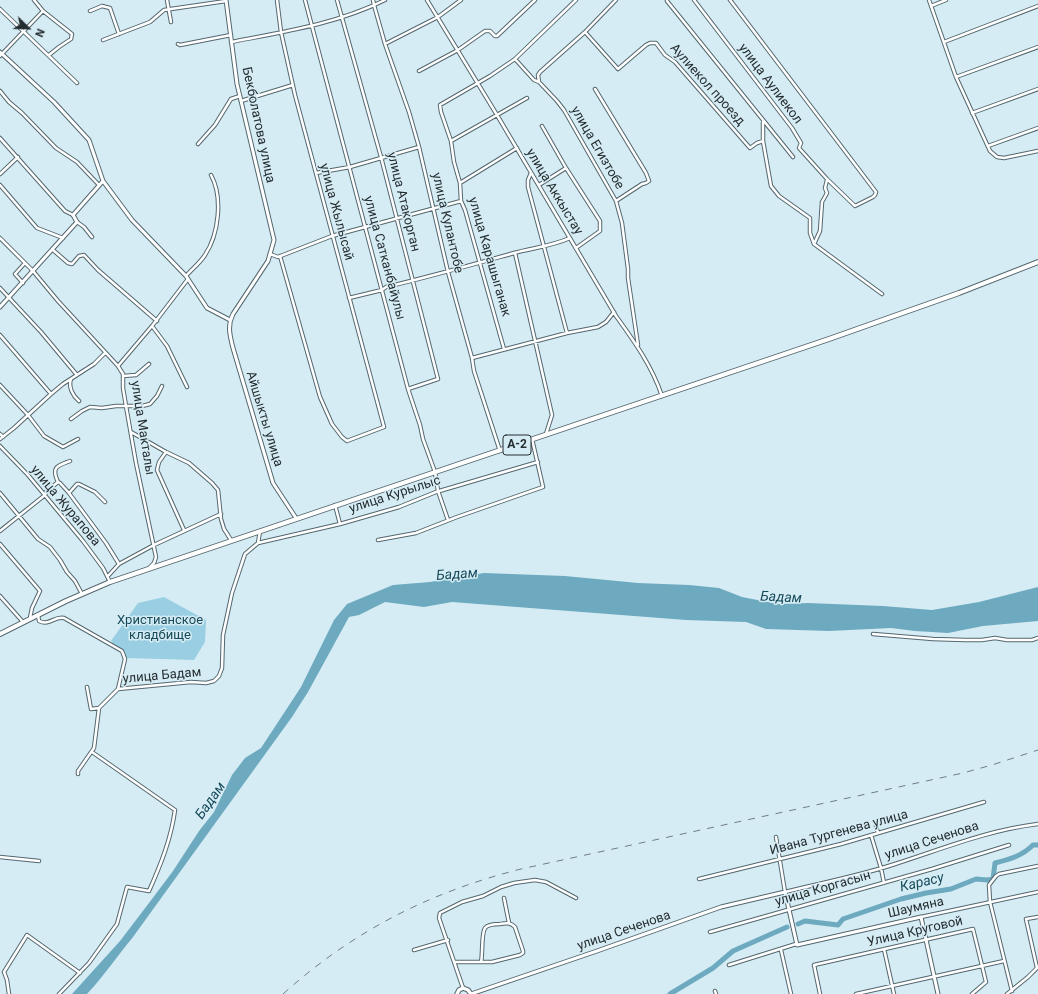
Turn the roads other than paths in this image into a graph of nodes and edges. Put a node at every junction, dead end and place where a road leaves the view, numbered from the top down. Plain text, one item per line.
1 (34, 0) edge
2 (167, 0) edge
3 (226, 0) edge
4 (277, 0) edge
5 (304, 0) edge
6 (337, 0) edge
7 (373, 0) edge
8 (384, 0) edge
9 (427, 0) edge
10 (461, 0) edge
11 (535, 0) edge
12 (576, 0) edge
13 (616, 0) edge
14 (694, 0) edge
15 (730, 0) edge
16 (929, 0) edge
17 (946, 0) edge
18 (667, 1) dead end
19 (374, 6) junction
20 (931, 6) junction
21 (1038, 6) edge
22 (0, 9) edge
23 (168, 9) junction
24 (43, 11) junction
25 (90, 11) dead end
26 (342, 17) junction
27 (438, 17) junction
28 (171, 22) dead end
29 (311, 25) junction
30 (23, 31) junction
31 (281, 32) junction
32 (585, 32) junction
33 (119, 34) junction
34 (231, 36) junction
35 (103, 40) dead end
36 (231, 42) junction
37 (944, 42) junction
38 (178, 44) dead end
39 (385, 44) junction
40 (1038, 47) edge
41 (458, 50) junction
42 (1, 54) edge
43 (49, 55) junction
44 (515, 59) junction
45 (419, 71) dead end
46 (956, 77) junction
47 (477, 82) junction
48 (539, 82) junction
49 (77, 83) dead end
50 (293, 85) junction
51 (595, 89) dead end
52 (1038, 89) edge
53 (0, 91) edge
54 (240, 96) junction
55 (527, 98) dead end
56 (241, 101) junction
57 (972, 113) junction
58 (497, 115) junction
59 (763, 120) junction
60 (542, 126) dead end
61 (1038, 128) edge
62 (0, 138) edge
63 (451, 141) junction
64 (763, 141) junction
65 (198, 144) dead end
66 (988, 146) junction
67 (419, 147) junction
68 (517, 148) junction
69 (1038, 151) edge
70 (18, 157) junction
71 (381, 157) junction
72 (792, 157) dead end
73 (350, 167) junction
74 (566, 168) junction
75 (316, 173) junction
76 (531, 173) junction
77 (0, 174) edge
78 (211, 175) dead end
79 (827, 179) junction
80 (103, 181) junction
81 (460, 183) junction
82 (0, 185) edge
83 (99, 185) junction
84 (539, 185) junction
85 (461, 201) junction
86 (616, 201) junction
87 (434, 208) junction
88 (73, 215) junction
89 (397, 218) junction
90 (77, 222) junction
91 (366, 227) junction
92 (332, 236) junction
93 (92, 237) dead end
94 (0, 238) edge
95 (63, 238) junction
96 (570, 238) junction
97 (814, 244) junction
98 (544, 246) junction
99 (576, 248) junction
100 (53, 250) junction
101 (515, 253) junction
102 (270, 254) junction
103 (280, 256) junction
104 (1038, 262) edge
105 (25, 263) junction
106 (480, 263) junction
107 (33, 271) junction
108 (448, 272) junction
109 (186, 276) junction
110 (188, 279) junction
111 (412, 281) junction
112 (23, 283) junction
113 (0, 288) edge
114 (382, 290) junction
115 (882, 294) dead end
116 (9, 298) junction
117 (349, 298) junction
118 (0, 307) edge
119 (614, 312) junction
120 (157, 320) junction
121 (230, 320) junction
122 (152, 326) junction
123 (567, 333) junction
124 (0, 335) edge
125 (536, 341) junction
126 (638, 346) junction
127 (504, 349) junction
128 (105, 353) junction
129 (472, 358) junction
130 (149, 364) dead end
131 (118, 366) junction
132 (77, 375) junction
133 (123, 376) junction
134 (71, 379) junction
135 (0, 385) edge
136 (162, 386) dead end
137 (187, 387) dead end
138 (408, 389) junction
139 (51, 394) junction
140 (662, 396) junction
141 (79, 401) dead end
142 (126, 406) junction
143 (28, 415) junction
144 (71, 419) dead end
145 (131, 432) junction
146 (0, 434) edge
147 (546, 434) junction
148 (1, 438) edge
149 (78, 439) dead end
150 (532, 439) junction
151 (0, 446) edge
152 (500, 451) junction
153 (166, 452) junction
154 (70, 461) dead end
155 (538, 462) junction
156 (435, 472) junction
157 (58, 482) junction
158 (438, 491) junction
159 (0, 493) edge
160 (69, 493) junction
161 (45, 495) junction
162 (105, 502) dead end
163 (335, 505) junction
164 (221, 514) junction
165 (19, 516) junction
166 (296, 518) junction
167 (448, 520) junction
168 (340, 524) junction
169 (184, 530) junction
170 (261, 530) junction
171 (0, 531) edge
172 (231, 540) junction
173 (378, 540) dead end
174 (258, 543) junction
175 (0, 544) edge
176 (154, 545) junction
177 (119, 564) junction
178 (148, 569) junction
179 (108, 576) junction
180 (110, 582) junction
181 (82, 594) junction
182 (0, 596) edge
183 (38, 614) junction
184 (30, 618) junction
185 (23, 622) junction
186 (0, 634) edge
187 (873, 634) dead end
188 (1038, 638) edge
189 (87, 687) dead end
190 (118, 689) junction
191 (99, 708) junction
192 (92, 752) junction
193 (78, 774) dead end
194 (984, 802) dead end
195 (1038, 824) edge
196 (876, 826) dead end
197 (878, 833) junction
198 (871, 835) junction
199 (776, 837) dead end
200 (1009, 845) dead end
201 (0, 858) edge
202 (780, 859) junction
203 (39, 861) dead end
204 (1038, 866) edge
205 (881, 868) junction
206 (698, 879) dead end
207 (884, 882) junction
208 (785, 892) junction
209 (1038, 892) edge
210 (504, 898) dead end
211 (576, 898) dead end
212 (990, 902) junction
213 (788, 909) junction
214 (922, 917) junction
215 (1038, 917) edge
216 (509, 923) junction
217 (710, 932) dead end
218 (448, 940) junction
219 (926, 940) junction
220 (797, 945) junction
221 (884, 949) junction
222 (414, 950) dead end
223 (781, 950) junction
224 (1004, 961) junction
225 (455, 962) junction
226 (481, 962) junction
227 (729, 965) dead end
228 (982, 967) junction
229 (1038, 967) edge
230 (2, 972) edge
231 (80, 973) junction
232 (934, 977) junction
233 (892, 986) junction
234 (463, 988) junction
235 (1012, 991) junction
236 (9, 994) edge
237 (59, 994) edge
238 (457, 994) edge
239 (471, 994) edge
240 (791, 994) edge
241 (820, 994) edge
242 (856, 994) edge
243 (894, 994) edge
244 (938, 994) edge
245 (972, 994) edge
246 (1008, 994) edge

1 - 24 street
2 - 23 street
3 - 23 street
3 - 34 street, Бекболатова улица
4 - 31 street, улица Жылысай
5 - 29 street, улица Сатканбайулы
6 - 26 street, улица Атакорган
7 - 19 street, улица Кулантобе
8 - 19 street
9 - 27 street, улица Аккыстау
10 - 27 street
11 - 41 street
12 - 44 street, улица Карашыганак
13 - 32 street
14 - 79 street, улица Аулиекол
15 - 79 street
16 - 20 street
17 - 20 street
18 - 59 street, Аулиекол проезд
19 - 26 street
19 - 39 street, улица Кулантобе
20 - 37 street
21 - 37 street
22 - 30 street
23 - 28 street
23 - 33 street
24 - 30 street
24 - 43 street
25 - 33 street
26 - 29 street
26 - 71 street, улица Атакорган
27 - 39 street
27 - 41 street, улица Аккыстау
29 - 31 street
29 - 73 street, улица Сатканбайулы
30 - 42 street
30 - 43 street
31 - 36 street
31 - 50 street, улица Жылысай
32 - 48 street
32 - 64 street, Аулиекол проезд
33 - 35 street
34 - 36 street, Бекболатова улица
34 - 38 street
36 - 54 street, Бекболатова улица
37 - 46 street
39 - 67 street, улица Кулантобе
40 - 46 street
41 - 45 street
41 - 47 street, улица Аккыстау
42 - 80 street
43 - 49 street
44 - 47 street, улица Карашыганак
44 - 48 street, улица Егизтобе
46 - 57 street
47 - 58 street, улица Аккыстау
47 - 63 street, улица Карашыганак
48 - 86 street, улица Егизтобе
50 - 56 street
50 - 75 street, улица Жылысай
51 - 86 street
52 - 57 street
53 - 83 street
54 - 56 street, Бекболатова улица
54 - 65 street
55 - 58 street
56 - 102 street, Бекболатова улица
57 - 66 street
58 - 63 street
58 - 68 street, улица Аккыстау
59 - 64 street, Аулиекол проезд
59 - 72 street, Аулиекол проезд
60 - 74 street
61 - 66 street
62 - 70 street
63 - 81 street, улица Карашыганак
64 - 97 street, Аулиекол проезд
66 - 69 street
67 - 71 street
67 - 87 street, улица Кулантобе
68 - 76 street, улица Аккыстау
68 - 81 street
70 - 77 street
70 - 88 street
71 - 73 street
71 - 89 street, улица Атакорган
73 - 75 street
73 - 91 street, улица Сатканбайулы
74 - 84 street
74 - 99 street
75 - 92 street, улица Жылысай
76 - 84 street, улица Аккыстау
76 - 98 street
78 - 109 street
79 - 97 street
80 - 83 street
80 - 109 street
81 - 85 street, улица Карашыганак
82 - 95 street
83 - 88 street
84 - 96 street, улица Аккыстау
85 - 87 street
85 - 106 street, улица Карашыганак
86 - 126 street, улица Егизтобе
87 - 89 street
87 - 108 street, улица Кулантобе
88 - 90 street
89 - 91 street
89 - 111 street, улица Атакорган
90 - 93 street
90 - 95 street
91 - 92 street
91 - 114 street, улица Сатканбайулы
92 - 103 street
92 - 117 street, улица Жылысай
94 - 105 street, улица Макталы
95 - 100 street
96 - 98 street
96 - 99 street, улица Аккыстау
97 - 115 street
98 - 101 street
98 - 123 street
99 - 119 street, улица Аккыстау
100 - 107 street
100 - 120 street
101 - 106 street
101 - 125 street
102 - 103 street
102 - 121 street
103 - 117 street, улица Жылысай
104 - 140 highway, A-2
105 - 107 street, улица Макталы
105 - 112 street
106 - 108 street
106 - 127 street, улица Карашыганак
107 - 112 street
107 - 128 street, улица Макталы
108 - 111 street
108 - 129 street, улица Кулантобе
109 - 110 street
110 - 120 street
110 - 121 street
111 - 114 street
111 - 138 street, улица Атакорган
112 - 116 street
113 - 116 street
114 - 117 street
114 - 138 street, улица Сатканбайулы
116 - 118 street
116 - 132 street
119 - 123 street
119 - 126 street, улица Аккыстау
120 - 122 street
121 - 166 street, Айшыкты улица
122 - 131 street
122 - 137 street
123 - 125 street
124 - 139 street
125 - 127 street
125 - 147 street
126 - 140 street, улица Аккыстау
127 - 129 street
128 - 131 street, улица Макталы
128 - 132 street
129 - 152 street, улица Кулантобе
130 - 133 street
131 - 133 street, улица Макталы
132 - 134 street
133 - 142 street, улица Макталы
134 - 139 street
134 - 141 street
135 - 143 street
136 - 142 street
138 - 156 street, улица Сатканбайулы
139 - 143 street
140 - 147 highway, A-2
142 - 144 street
142 - 145 street, улица Макталы
143 - 148 street
143 - 149 street
145 - 153 street
145 - 176 street, улица Макталы
146 - 148 street
147 - 150 highway, A-2
150 - 152 highway, A-2
150 - 155 street
151 - 161 street, улица Журапова
152 - 156 highway, A-2
153 - 164 street
153 - 169 street
154 - 157 street
155 - 158 street, улица Курылыс
155 - 167 street
156 - 158 street, улица Сатканбайулы
156 - 163 highway, A-2
157 - 160 street
157 - 161 street
158 - 167 street, улица Сатканбайулы
158 - 168 street, улица Курылыс
159 - 165 street
160 - 162 street
160 - 177 street
161 - 165 street
161 - 179 street, улица Журапова
163 - 166 highway, A-2
163 - 168 street
164 - 169 street
164 - 172 street
165 - 171 street
165 - 181 street
166 - 170 highway, A-2
167 - 173 street
168 - 174 street, улица Курылыс
169 - 176 street
170 - 172 highway, A-2
170 - 174 street
172 - 178 highway, A-2
174 - 190 street, улица Бадам
175 - 184 street
176 - 177 street
176 - 178 street, улица Макталы
177 - 179 street
178 - 180 highway, A-2
179 - 180 street, улица Журапова
180 - 181 highway, A-2
181 - 183 highway, A-2
182 - 185 street
183 - 184 highway, A-2
183 - 190 street
184 - 185 highway, A-2
185 - 186 highway, A-2
187 - 188 street
189 - 191 street
190 - 191 street, улица Бадам
191 - 192 street
192 - 193 street
192 - 231 street
194 - 197 street, Ивана Тургенева улица
195 - 205 street, улица Сеченова
196 - 197 street
197 - 198 street, Ивана Тургенева улица
198 - 202 street, Ивана Тургенева улица
198 - 205 street
199 - 202 street
200 - 207 street, улица Коргасын
201 - 203 street
202 - 206 street, Ивана Тургенева улица
202 - 208 street
204 - 212 street
205 - 207 street
205 - 208 street, улица Сеченова
207 - 213 street, улица Коргасын
208 - 213 street
208 - 239 street, улица Сеченова
209 - 212 street, Шаумяна
210 - 216 street
211 - 218 street
212 - 214 street, Шаумяна
212 - 224 street
213 - 217 street, улица Коргасын
213 - 220 street
214 - 219 street
214 - 220 street, Шаумяна
215 - 229 street
216 - 226 street
216 - 226 street
218 - 222 street
218 - 225 street
219 - 221 street, Улица Круговой
219 - 228 street, Улица Круговой
219 - 232 street
220 - 223 street, Шаумяна
221 - 233 street
221 - 241 street, Улица Круговой
223 - 227 street, Шаумяна
223 - 240 street
224 - 228 street
224 - 235 street
225 - 226 street
225 - 234 street
228 - 232 street
228 - 245 street, Улица Круговой
229 - 235 street
230 - 231 street
230 - 236 street
231 - 237 street
232 - 233 street
232 - 244 street
233 - 242 street
233 - 243 street
234 - 238 main road
234 - 239 main road
235 - 246 street

